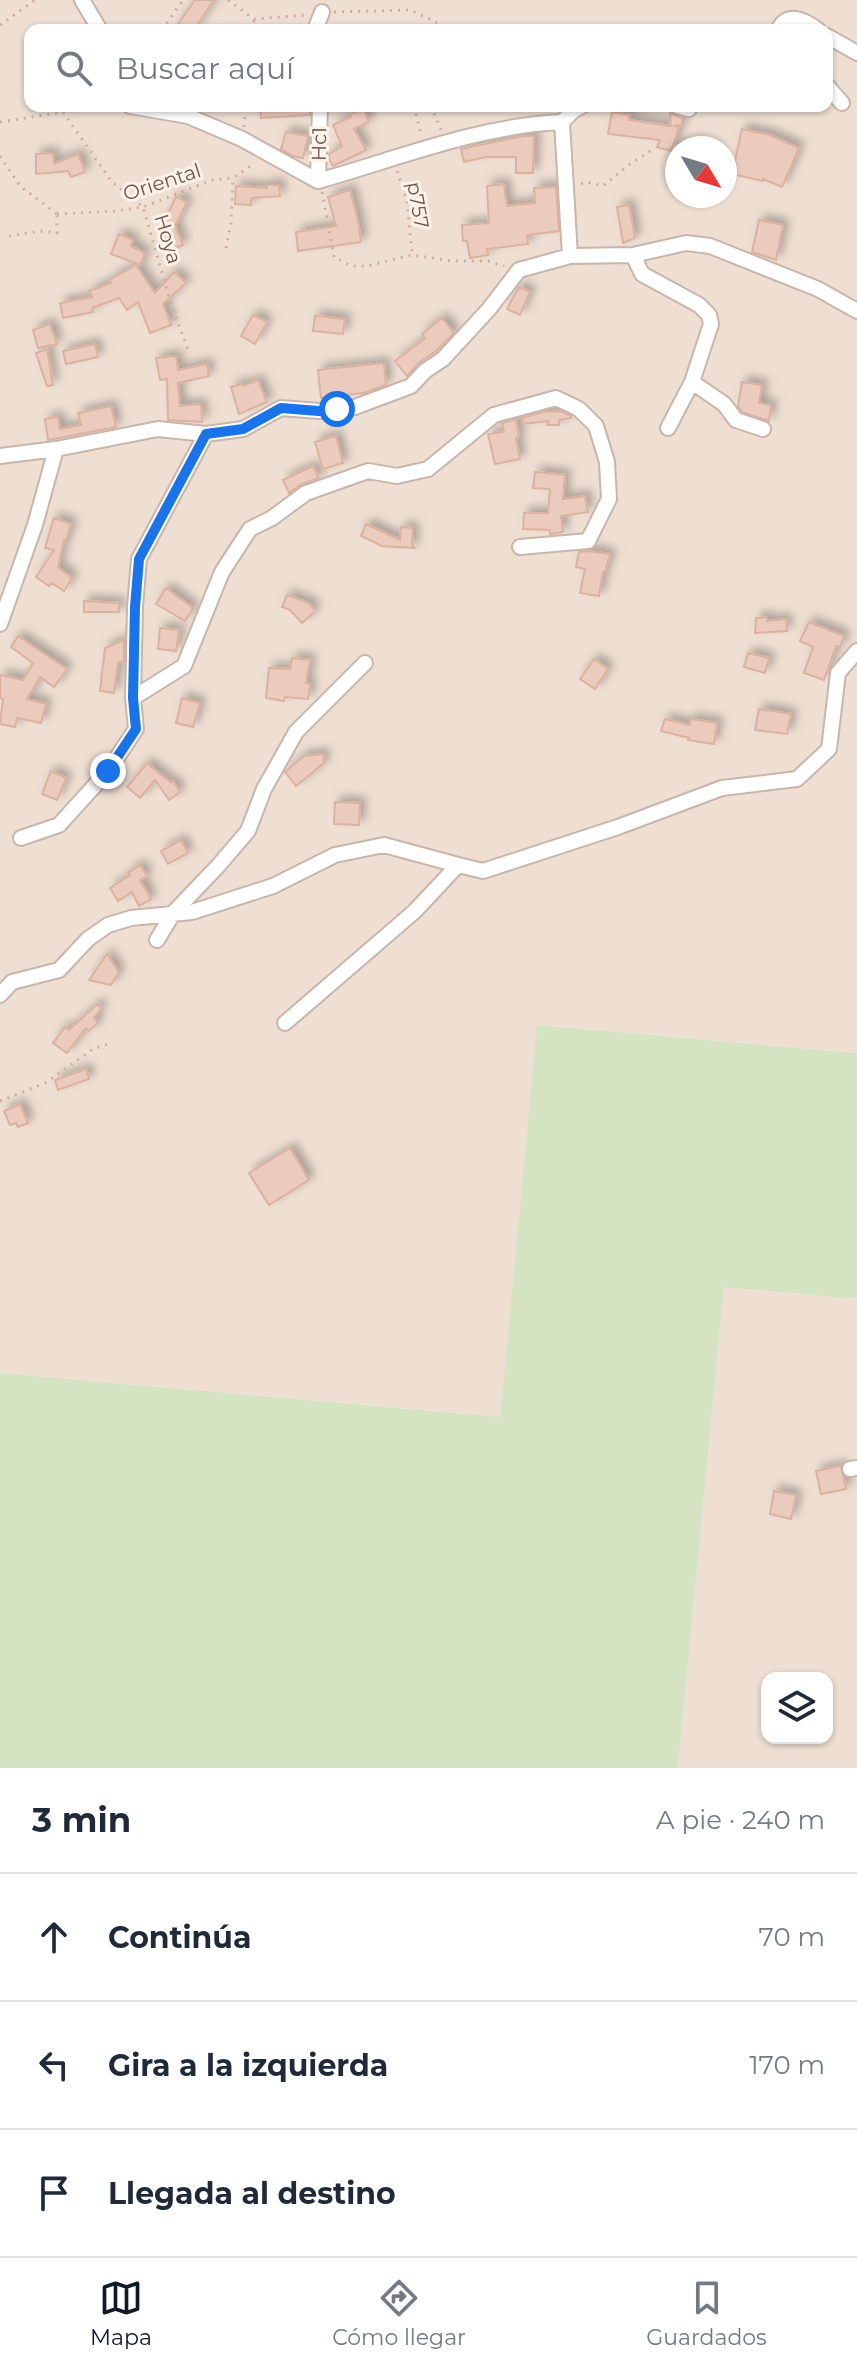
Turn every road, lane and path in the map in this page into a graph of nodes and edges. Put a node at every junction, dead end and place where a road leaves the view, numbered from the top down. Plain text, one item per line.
1 (35, 0) edge
2 (82, 0) edge
3 (183, 0) edge
4 (228, 0) edge
5 (322, 12) junction
6 (254, 19) junction
7 (96, 24) edge
8 (166, 24) edge
9 (254, 24) edge
10 (317, 24) edge
11 (440, 24) edge
12 (781, 24) edge
13 (808, 24) edge
14 (0, 25) edge
15 (833, 39) edge
16 (857, 53) edge
17 (833, 93) edge
18 (842, 103) dead end
19 (63, 112) junction
20 (87, 112) edge
21 (165, 112) edge
22 (245, 112) edge
23 (320, 112) edge
24 (416, 112) edge
25 (433, 112) edge
26 (572, 112) edge
27 (0, 122) edge
28 (562, 122) junction
29 (242, 139) junction
30 (446, 143) junction
31 (425, 150) junction
32 (652, 150) dead end
33 (268, 154) junction
34 (0, 156) edge
35 (395, 159) junction
36 (233, 178) junction
37 (318, 181) junction
38 (566, 190) junction
39 (143, 207) junction
40 (57, 214) junction
41 (9, 236) dead end
42 (226, 248) dead end
43 (412, 255) junction
44 (633, 255) junction
45 (570, 256) junction
46 (519, 270) junction
47 (857, 311) edge
48 (189, 352) dead end
49 (692, 382) junction
50 (668, 428) dead end
51 (763, 429) dead end
52 (206, 434) junction
53 (56, 449) junction
54 (0, 456) edge
55 (520, 547) dead end
56 (0, 624) edge
57 (857, 651) edge
58 (365, 663) dead end
59 (133, 698) junction
60 (21, 838) dead end
61 (458, 865) junction
62 (174, 912) junction
63 (157, 940) dead end
64 (0, 995) edge
65 (285, 1023) dead end
66 (108, 1044) dead end
67 (0, 1101) edge

1 - 14 path
2 - 7 street
3 - 8 path
4 - 6 path
5 - 6 path
5 - 10 street
5 - 11 path
6 - 9 path
12 - 13 street
15 - 16 street
17 - 18 street
19 - 20 path
19 - 27 path
19 - 39 path, Hoya
21 - 29 street
22 - 29 path
23 - 37 street, Hc1
24 - 31 path
25 - 30 path
26 - 28 street
28 - 30 street
28 - 38 street
29 - 33 street
30 - 31 street
31 - 35 street
32 - 38 path
33 - 36 path, Oriental
33 - 37 street
34 - 40 path
35 - 37 street
35 - 43 path, p757
36 - 39 path, Oriental
36 - 42 path
37 - 43 path
38 - 45 street
39 - 40 path, Oriental
39 - 48 path, Hoya
40 - 41 path
43 - 46 path
44 - 45 street
44 - 47 street
44 - 49 street
45 - 46 street
46 - 52 street
49 - 50 street
49 - 51 street
52 - 53 street
52 - 59 street
53 - 54 street
53 - 56 street
55 - 59 street
57 - 61 street
58 - 62 street
59 - 60 street
61 - 62 street
61 - 65 street
62 - 63 street
62 - 64 street
66 - 67 path

